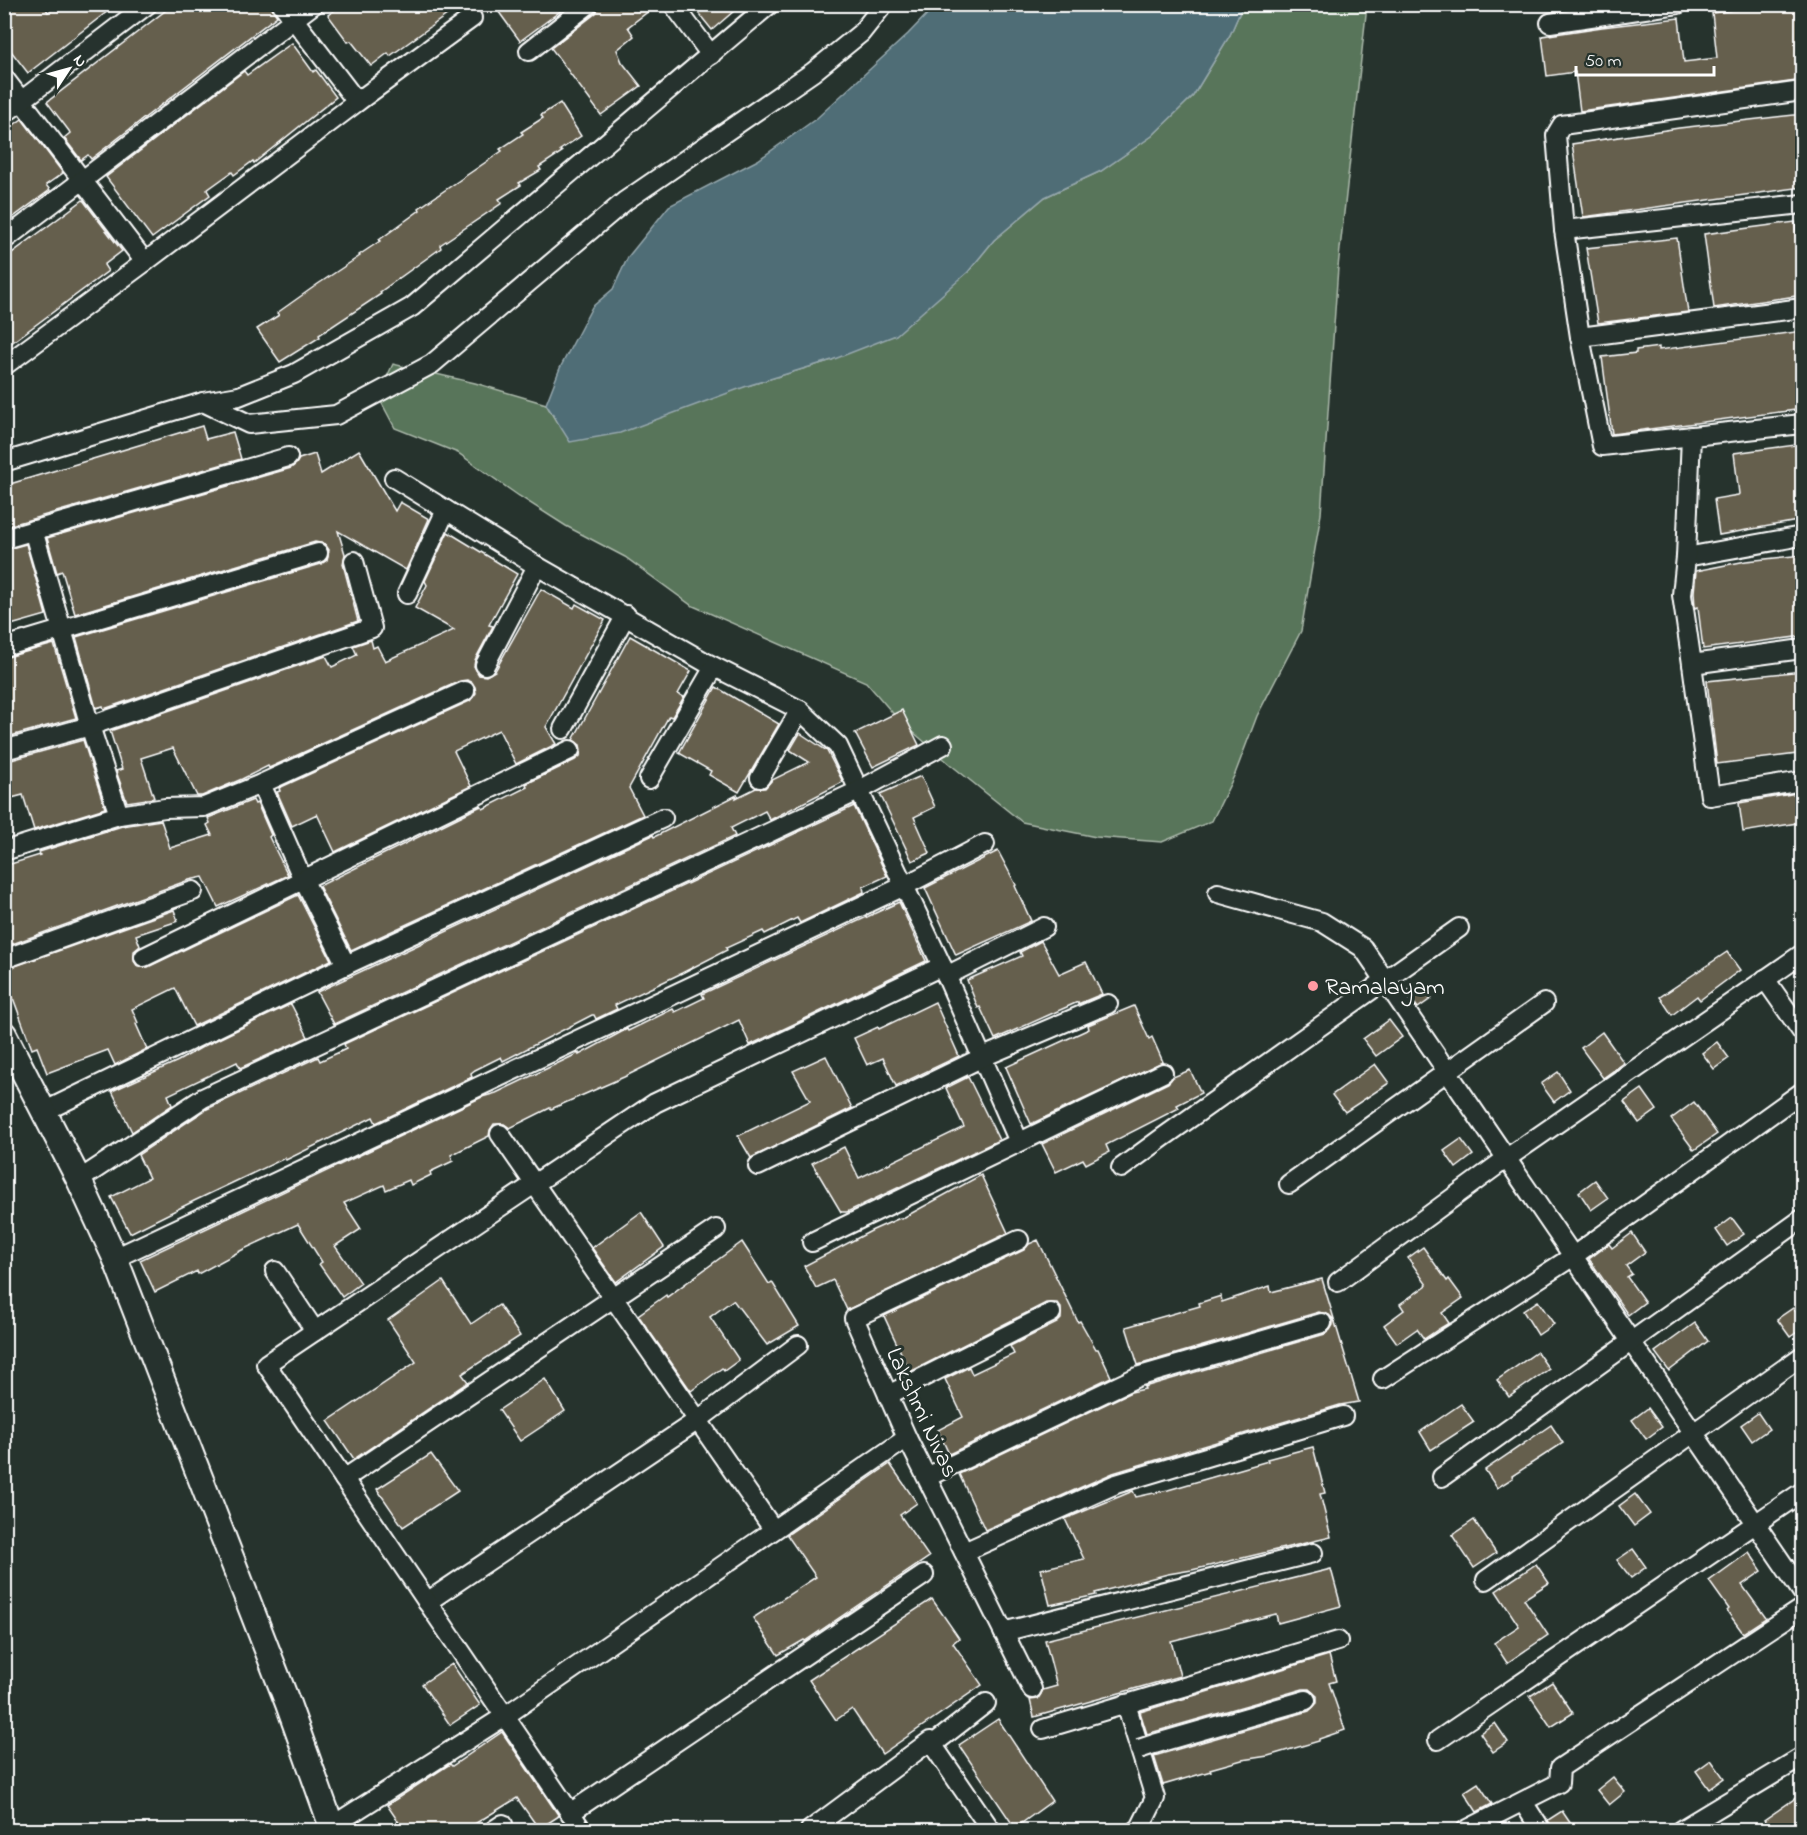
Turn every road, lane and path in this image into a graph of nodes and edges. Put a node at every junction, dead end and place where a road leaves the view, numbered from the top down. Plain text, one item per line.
1 (148, 4) edge
2 (282, 4) edge
3 (315, 4) edge
4 (589, 4) edge
5 (673, 4) edge
6 (770, 4) edge
7 (884, 4) edge
8 (1678, 4) edge
9 (472, 18) dead end
10 (294, 20) junction
11 (1550, 23) dead end
12 (529, 51) dead end
13 (711, 55) junction
14 (4, 78) edge
15 (1803, 91) edge
16 (22, 101) junction
17 (357, 102) junction
18 (4, 114) edge
19 (82, 180) junction
20 (1803, 204) edge
21 (1564, 230) junction
22 (4, 240) edge
23 (145, 262) junction
24 (1803, 308) edge
25 (1580, 337) junction
26 (4, 366) edge
27 (203, 402) junction
28 (1803, 424) edge
29 (1691, 436) junction
30 (288, 457) dead end
31 (4, 462) edge
32 (394, 478) dead end
33 (446, 510) junction
34 (33, 530) junction
35 (1803, 536) edge
36 (4, 539) edge
37 (318, 553) dead end
38 (1686, 558) junction
39 (354, 561) dead end
40 (537, 566) junction
41 (407, 594) dead end
42 (626, 615) junction
43 (64, 630) junction
44 (4, 647) edge
45 (1803, 649) edge
46 (1692, 664) junction
47 (485, 665) dead end
48 (714, 667) junction
49 (465, 691) dead end
50 (800, 710) junction
51 (90, 726) junction
52 (563, 729) dead end
53 (943, 745) dead end
54 (4, 750) edge
55 (570, 750) dead end
56 (760, 778) dead end
57 (649, 779) dead end
58 (1803, 781) edge
59 (261, 784) junction
60 (858, 791) junction
61 (119, 815) junction
62 (663, 818) dead end
63 (985, 844) dead end
64 (4, 851) edge
65 (303, 880) junction
66 (904, 886) junction
67 (193, 891) dead end
68 (1218, 893) dead end
69 (1044, 927) dead end
70 (1459, 928) dead end
71 (1803, 954) edge
72 (144, 957) dead end
73 (4, 959) edge
74 (346, 965) junction
75 (944, 971) junction
76 (1765, 979) junction
77 (1385, 981) junction
78 (1108, 1004) dead end
79 (1544, 1004) dead end
80 (1803, 1032) edge
81 (4, 1034) edge
82 (982, 1057) junction
83 (1447, 1072) junction
84 (1163, 1073) dead end
85 (1803, 1092) edge
86 (43, 1112) junction
87 (500, 1134) dead end
88 (1019, 1142) junction
89 (1507, 1158) junction
90 (758, 1166) dead end
91 (1121, 1168) dead end
92 (79, 1180) junction
93 (533, 1184) junction
94 (1289, 1184) dead end
95 (1803, 1219) edge
96 (716, 1229) dead end
97 (1018, 1240) dead end
98 (812, 1242) dead end
99 (1572, 1257) junction
100 (115, 1258) junction
101 (274, 1271) dead end
102 (1338, 1282) dead end
103 (612, 1298) junction
104 (1051, 1313) dead end
105 (1322, 1323) dead end
106 (315, 1331) junction
107 (1632, 1343) junction
108 (798, 1346) dead end
109 (1803, 1356) edge
110 (1383, 1379) dead end
111 (888, 1395) junction
112 (1343, 1416) dead end
113 (698, 1420) junction
114 (1694, 1433) junction
115 (907, 1438) junction
116 (927, 1477) junction
117 (1442, 1477) dead end
118 (344, 1479) junction
119 (1803, 1492) edge
120 (1756, 1524) junction
121 (773, 1529) junction
122 (964, 1552) junction
123 (1313, 1553) dead end
124 (924, 1575) dead end
125 (1486, 1580) dead end
126 (1803, 1592) edge
127 (427, 1602) junction
128 (1803, 1608) edge
129 (1004, 1632) junction
130 (1338, 1641) dead end
131 (1032, 1689) dead end
132 (1305, 1700) dead end
133 (986, 1703) dead end
134 (1126, 1704) junction
135 (505, 1716) junction
136 (1042, 1729) dead end
137 (1438, 1740) dead end
138 (932, 1745) junction
139 (1147, 1747) dead end
140 (1803, 1757) edge
141 (1523, 1802) junction
142 (570, 1813) junction
143 (333, 1828) edge
144 (582, 1830) edge
145 (810, 1830) edge
146 (992, 1830) edge
147 (1137, 1830) edge
148 (1466, 1830) edge
149 (1541, 1830) edge
150 (1681, 1830) edge

1 - 16 street
2 - 10 street
3 - 10 street
4 - 12 street
5 - 13 street
6 - 13 street
7 - 27 street
8 - 11 street
9 - 17 street
10 - 17 street
10 - 19 street
13 - 27 street
14 - 16 street
15 - 21 street
16 - 18 street
16 - 19 street
17 - 23 street
19 - 22 street
19 - 23 street
20 - 21 street
21 - 25 street
23 - 26 street
24 - 25 street
25 - 29 street
27 - 31 street
28 - 29 street
29 - 38 street
30 - 34 street
32 - 33 street
33 - 40 street
33 - 41 street
34 - 36 street
34 - 43 street
35 - 38 street
37 - 43 street
38 - 46 street
39 - 51 street
40 - 42 street
40 - 47 street
42 - 48 street
42 - 52 street
43 - 44 street
43 - 51 street
45 - 46 street
46 - 58 street
48 - 50 street
48 - 57 street
49 - 59 street
50 - 56 street
50 - 60 street
51 - 54 street
51 - 61 street
53 - 60 street
55 - 65 street
59 - 61 street
59 - 65 street
60 - 66 street
60 - 92 street
61 - 64 street
62 - 74 street
63 - 66 street
65 - 72 street
65 - 74 street
66 - 75 street
66 - 100 street
67 - 73 street
68 - 77 street
69 - 75 street
70 - 77 street
71 - 76 street
74 - 86 street
75 - 82 street
75 - 93 street
76 - 80 street
76 - 89 street
77 - 83 street
77 - 91 street
78 - 82 street
79 - 83 street
81 - 86 street
82 - 88 street
82 - 90 street
83 - 89 street
83 - 94 street
84 - 88 street
85 - 99 street
86 - 92 street
87 - 93 street
88 - 98 street
89 - 99 street
89 - 102 street
92 - 100 street
93 - 103 street
93 - 106 street
95 - 107 street
96 - 103 street
97 - 111 street, Lakshmi Nivas
99 - 107 street
99 - 110 street
100 - 143 street
101 - 106 street
103 - 113 street
103 - 118 street
104 - 111 street
105 - 116 street
106 - 118 street
107 - 114 street
107 - 117 street
108 - 113 street
109 - 114 street
111 - 115 street, Lakshmi Nivas
112 - 122 street
113 - 121 street
113 - 127 street
114 - 120 street
114 - 125 street
115 - 116 street, Lakshmi Nivas
115 - 121 street
116 - 122 street, Lakshmi Nivas
118 - 127 street
119 - 120 street
120 - 126 street
120 - 137 street
121 - 135 street
122 - 129 street, Lakshmi Nivas
123 - 129 street
124 - 142 street
127 - 135 street
128 - 141 street
129 - 131 street, Lakshmi Nivas
130 - 134 street
132 - 139 street
133 - 138 street
134 - 136 street
134 - 147 street
135 - 142 street
135 - 143 street
138 - 145 street
138 - 146 street
140 - 150 street
141 - 148 street
141 - 149 street
142 - 144 street

